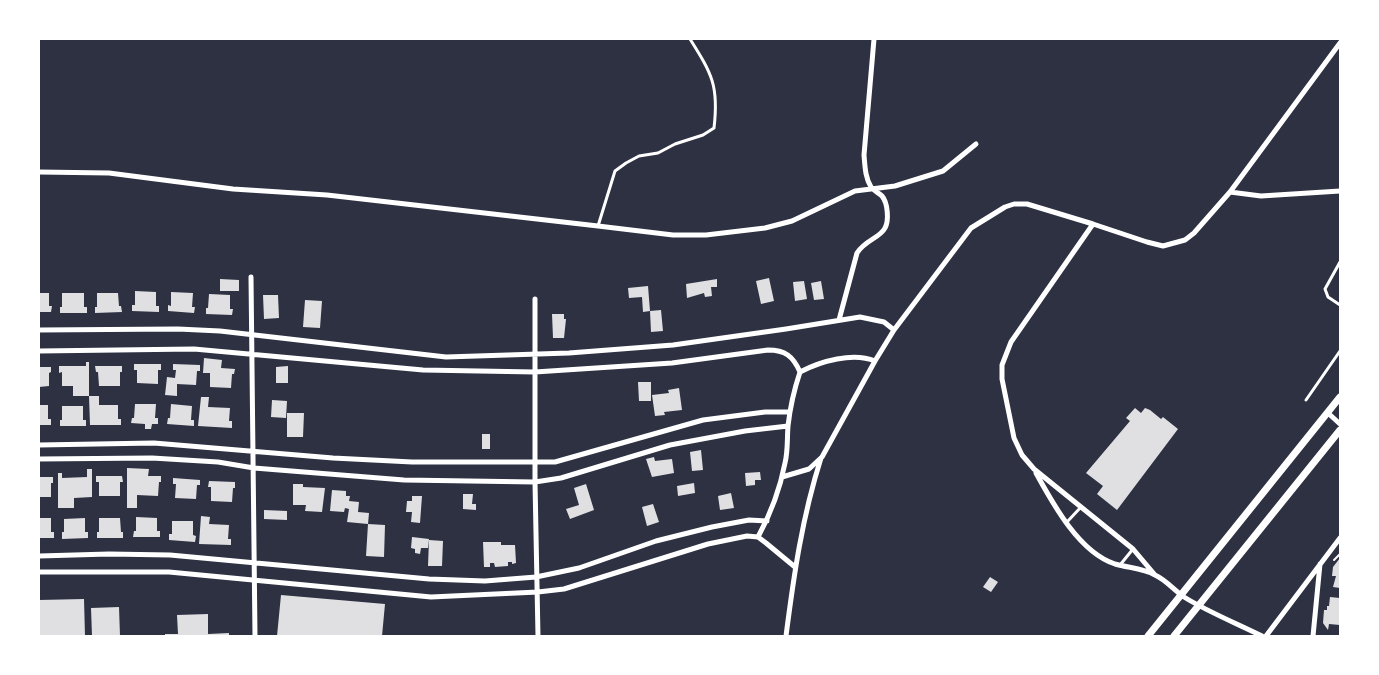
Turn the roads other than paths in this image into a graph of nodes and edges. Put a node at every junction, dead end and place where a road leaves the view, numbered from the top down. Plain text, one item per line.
1 (690, 39) edge
2 (874, 39) edge
3 (1340, 43) edge
4 (976, 144) dead end
5 (39, 172) edge
6 (872, 188) junction
7 (1340, 191) edge
8 (1230, 192) junction
9 (1093, 224) junction
10 (598, 226) junction
11 (1340, 262) edge
12 (251, 277) dead end
13 (535, 299) dead end
14 (1340, 305) edge
15 (839, 320) junction
16 (39, 330) edge
17 (894, 330) junction
18 (252, 334) junction
19 (39, 351) edge
20 (1340, 351) edge
21 (252, 354) junction
22 (535, 354) junction
23 (875, 361) junction
24 (535, 372) junction
25 (801, 372) junction
26 (1340, 397) edge
27 (1306, 400) dead end
28 (790, 412) junction
29 (1328, 413) junction
30 (1340, 424) edge
31 (788, 426) junction
32 (1340, 430) edge
33 (39, 445) edge
34 (254, 450) junction
35 (822, 457) junction
36 (39, 459) edge
37 (536, 462) junction
38 (254, 468) junction
39 (1034, 469) junction
40 (782, 477) junction
41 (535, 482) junction
42 (1081, 507) junction
43 (767, 521) junction
44 (1067, 522) junction
45 (758, 537) junction
46 (1340, 538) edge
47 (1133, 549) junction
48 (39, 556) edge
49 (1320, 562) junction
50 (254, 563) junction
51 (1119, 565) junction
52 (795, 567) junction
53 (39, 572) edge
54 (1155, 575) junction
55 (536, 577) junction
56 (254, 580) junction
57 (538, 592) junction
58 (1181, 595) junction
59 (1199, 606) junction
60 (255, 636) edge
61 (538, 636) edge
62 (786, 636) edge
63 (1148, 636) edge
64 (1174, 636) edge
65 (1262, 636) edge
66 (1266, 636) edge
67 (1313, 636) edge

1 - 10 lane
2 - 6 street
3 - 8 street
4 - 6 street
5 - 10 street
6 - 10 street
6 - 15 street
7 - 8 street
8 - 9 street
9 - 17 street
9 - 39 street
11 - 14 lane
12 - 18 street
13 - 22 street
15 - 17 street
15 - 22 street
16 - 18 street
17 - 23 street
18 - 21 street
18 - 22 street
19 - 21 street
20 - 27 lane
21 - 24 street
21 - 34 street
22 - 24 street
23 - 25 street
23 - 35 street
24 - 25 street
24 - 37 street
25 - 28 street
26 - 29 street
28 - 31 street
28 - 37 street
29 - 30 street
29 - 58 street
31 - 40 street
31 - 41 street
32 - 59 street
33 - 34 street
34 - 37 street
34 - 38 street
35 - 40 street
35 - 52 street
36 - 38 street
37 - 41 street
38 - 41 street
38 - 50 street
39 - 42 street
39 - 44 street
40 - 43 street
41 - 55 street
42 - 44 lane
42 - 47 street
43 - 45 street
43 - 55 street
44 - 51 street
45 - 52 street
45 - 57 street
46 - 49 street
47 - 51 lane
47 - 54 street
48 - 50 street
49 - 66 street
49 - 67 street
50 - 55 street
50 - 56 street
51 - 54 street
52 - 62 street
53 - 56 street
54 - 58 street
55 - 57 street
56 - 57 street
56 - 60 street
57 - 61 street
58 - 59 street
58 - 63 street
59 - 64 street
59 - 65 street

